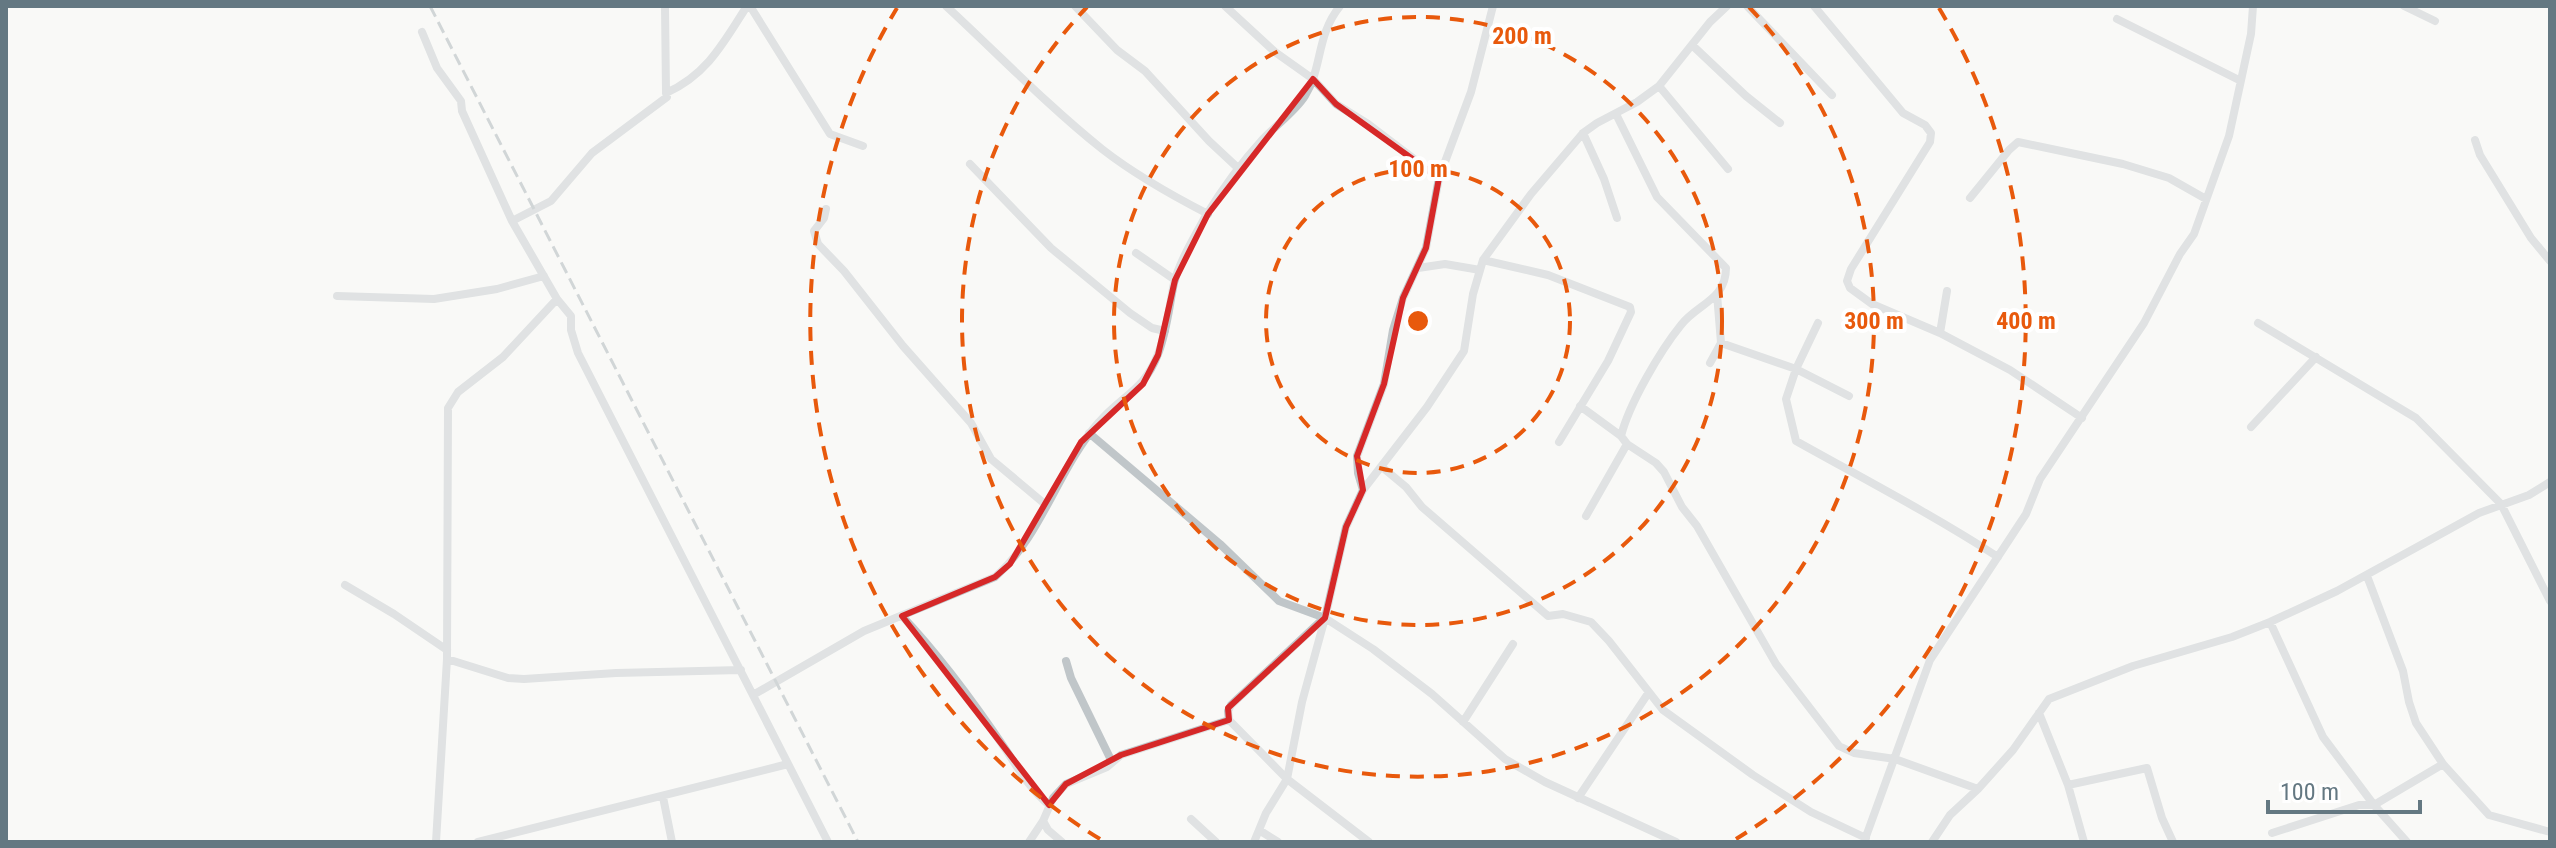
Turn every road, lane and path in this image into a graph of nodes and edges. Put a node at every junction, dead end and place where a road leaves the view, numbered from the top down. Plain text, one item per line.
1 (665, 6) edge
2 (749, 6) edge
3 (946, 6) edge
4 (1075, 6) edge
5 (1225, 6) edge
6 (1340, 6) edge
7 (1493, 6) edge
8 (1727, 6) edge
9 (1747, 6) edge
10 (1814, 6) edge
11 (2253, 6) edge
12 (2404, 6) edge
13 (2117, 19) dead end
14 (2435, 21) dead end
15 (422, 32) dead end
16 (1692, 45) junction
17 (1313, 79) junction
18 (2239, 80) junction
19 (1659, 86) junction
20 (666, 93) junction
21 (1832, 95) dead end
22 (1616, 114) junction
23 (1780, 123) dead end
24 (1583, 133) junction
25 (2475, 140) dead end
26 (863, 146) dead end
27 (970, 164) dead end
28 (1239, 169) junction
29 (1728, 169) dead end
30 (1439, 178) junction
31 (1970, 198) dead end
32 (2206, 199) junction
33 (826, 209) dead end
34 (1208, 214) junction
35 (1617, 218) dead end
36 (512, 221) junction
37 (1136, 253) dead end
38 (1483, 260) junction
39 (2550, 261) edge
40 (1418, 268) junction
41 (1480, 270) junction
42 (544, 276) junction
43 (1175, 280) junction
44 (1947, 291) dead end
45 (1717, 294) junction
46 (337, 296) dead end
47 (557, 299) junction
48 (1818, 323) dead end
49 (2258, 323) dead end
50 (1165, 331) junction
51 (1940, 333) junction
52 (1721, 343) junction
53 (2316, 357) junction
54 (1710, 363) dead end
55 (1796, 369) junction
56 (1849, 396) dead end
57 (1580, 406) junction
58 (2082, 418) junction
59 (2251, 427) dead end
60 (1089, 433) junction
61 (1621, 436) junction
62 (1559, 442) dead end
63 (1627, 444) junction
64 (1382, 467) junction
65 (2550, 482) edge
66 (1363, 490) junction
67 (2501, 504) junction
68 (1046, 505) junction
69 (1586, 516) dead end
70 (1998, 557) junction
71 (2367, 576) junction
72 (345, 585) dead end
73 (2550, 601) edge
74 (902, 616) junction
75 (1325, 618) junction
76 (2270, 622) junction
77 (1513, 644) dead end
78 (447, 655) junction
79 (1066, 661) dead end
80 (741, 670) junction
81 (1649, 692) junction
82 (753, 695) junction
83 (2039, 713) junction
84 (1229, 720) junction
85 (1463, 722) junction
86 (1895, 759) junction
87 (1112, 762) junction
88 (788, 764) junction
89 (2443, 764) junction
90 (1287, 779) junction
91 (2068, 785) junction
92 (1978, 789) junction
93 (663, 797) junction
94 (1578, 798) junction
95 (1049, 805) junction
96 (2374, 805) junction
97 (1191, 819) dead end
98 (1043, 821) junction
99 (1259, 830) junction
100 (2550, 832) edge
101 (2272, 833) dead end
102 (1865, 840) edge
103 (436, 842) edge
104 (478, 842) edge
105 (672, 842) edge
106 (828, 842) edge
107 (1029, 842) edge
108 (1062, 842) edge
109 (1216, 842) edge
110 (1254, 842) edge
111 (1278, 842) edge
112 (1369, 842) edge
113 (1676, 842) edge
114 (1932, 842) edge
115 (2084, 842) edge
116 (2173, 842) edge
117 (2407, 842) edge

1 - 20 street
2 - 20 street
2 - 26 street
3 - 34 street
4 - 28 street
5 - 17 street
6 - 17 street
7 - 30 street
8 - 16 street
9 - 21 street
10 - 51 street
11 - 18 street
12 - 14 street
13 - 18 street
15 - 36 street
16 - 19 street
16 - 23 street
17 - 28 street
17 - 30 street
18 - 32 street
19 - 22 street
19 - 29 street
20 - 36 street
22 - 24 street
22 - 45 street
24 - 35 street
24 - 38 street
25 - 39 street
27 - 50 street
28 - 34 street
30 - 40 street
31 - 32 street
32 - 58 street
33 - 68 street
34 - 43 street
36 - 42 street
37 - 43 street
38 - 41 street
38 - 57 street
40 - 41 street
40 - 66 street
41 - 64 street
42 - 46 street
42 - 47 street
43 - 50 street
44 - 51 street
45 - 52 street
45 - 61 street
47 - 78 street
47 - 80 street
48 - 55 street
49 - 53 street
50 - 60 street
51 - 58 street
52 - 54 street
52 - 55 street
53 - 59 street
53 - 67 street
55 - 56 street
55 - 70 street
57 - 61 street
57 - 62 street
58 - 70 street
60 - 68 street
60 - 75 street
61 - 63 street
63 - 69 street
63 - 86 street
64 - 66 street
64 - 81 street
65 - 67 street
66 - 75 street
67 - 71 street
67 - 73 street
68 - 74 street
70 - 86 street
71 - 76 street
71 - 89 street
72 - 78 street
74 - 82 street
74 - 95 street
75 - 84 street
75 - 85 street
75 - 90 street
76 - 83 street
76 - 96 street
77 - 85 street
78 - 80 street
78 - 103 street
79 - 87 street
80 - 82 street
81 - 94 street
81 - 102 street
82 - 88 street
83 - 91 street
83 - 92 street
84 - 87 street
84 - 90 street
85 - 94 street
86 - 92 street
86 - 102 street
87 - 95 street
88 - 93 street
88 - 106 street
89 - 96 street
89 - 100 street
90 - 99 street
90 - 112 street
91 - 115 street
91 - 116 street
92 - 114 street
93 - 104 street
93 - 105 street
94 - 113 street
95 - 98 street
96 - 101 street
96 - 117 street
97 - 109 street
98 - 107 street
98 - 108 street
99 - 110 street
99 - 111 street

